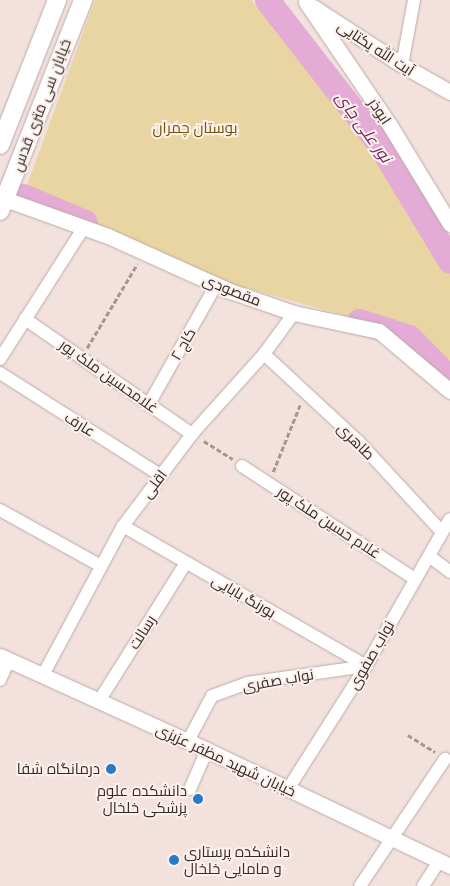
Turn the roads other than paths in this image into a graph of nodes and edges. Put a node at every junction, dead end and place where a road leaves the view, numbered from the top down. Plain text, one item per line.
1 (57, 0) edge
2 (83, 0) edge
3 (414, 0) edge
4 (306, 1) edge
5 (402, 66) junction
6 (450, 92) edge
7 (0, 145) edge
8 (2, 205) edge
9 (450, 224) edge
10 (84, 227) junction
11 (216, 285) junction
12 (294, 313) junction
13 (25, 319) junction
14 (264, 354) junction
15 (0, 359) edge
16 (0, 373) edge
17 (450, 391) edge
18 (149, 404) junction
19 (192, 434) junction
20 (242, 466) road end
21 (160, 475) junction
22 (0, 510) edge
23 (450, 520) edge
24 (123, 526) junction
25 (442, 532) junction
26 (429, 556) junction
27 (186, 562) junction
28 (101, 566) junction
29 (450, 572) edge
30 (415, 579) junction
31 (4, 658) edge
32 (366, 666) junction
33 (43, 675) junction
34 (0, 680) edge
35 (99, 701) junction
36 (188, 741) junction
37 (207, 750) junction
38 (445, 759) road end
39 (190, 789) dead end
40 (288, 789) junction
41 (390, 839) junction
42 (445, 864) edge
43 (360, 886) edge
44 (423, 886) edge

1 - 7 main road, خیابان سی متری قدس
2 - 8 main road, خیابان سی متری قدس
3 - 5 street
4 - 5 street, آیت الله یکتایی
4 - 9 street, ابوذر
5 - 6 street, آیت الله یکتایی
8 - 10 street, مقصودی
10 - 11 street, مقصودی
10 - 13 street
11 - 12 street, مقصودی
11 - 18 street, کاج ۲
12 - 14 street, اقلی
12 - 17 street, مقصودی
13 - 15 street
13 - 18 street, غلامحسین ملک پور
14 - 19 street, اقلی
14 - 25 street, طاهری
16 - 21 street, عارف
18 - 19 street, غلامحسین ملک پور
19 - 21 street, اقلی
20 - 30 street, غلام حسین ملک پور
21 - 24 street, اقلی
22 - 28 street
23 - 25 street, نواب صفوی
24 - 27 street, بورنگ بابایی
24 - 28 street, اقلی
25 - 26 street, نواب صفوی
26 - 29 street
26 - 30 street, نواب صفوی
27 - 32 street, بورنگ بابایی
27 - 35 street, رسالت
28 - 33 street, اقلی
30 - 32 street, نواب صفوی
31 - 33 street, خیابان شهید مظفر عزیزی
31 - 34 street
32 - 36 street, نواب صفری
32 - 40 street, نواب صفوی
33 - 35 street, خیابان شهید مظفر عزیزی
35 - 36 street, خیابان شهید مظفر عزیزی
36 - 37 street, خیابان شهید مظفر عزیزی
37 - 39 street
37 - 40 street, خیابان شهید مظفر عزیزی
38 - 41 street
40 - 41 street, خیابان شهید مظفر عزیزی
41 - 42 street, خیابان شهید مظفر عزیزی
41 - 43 street
42 - 44 street

